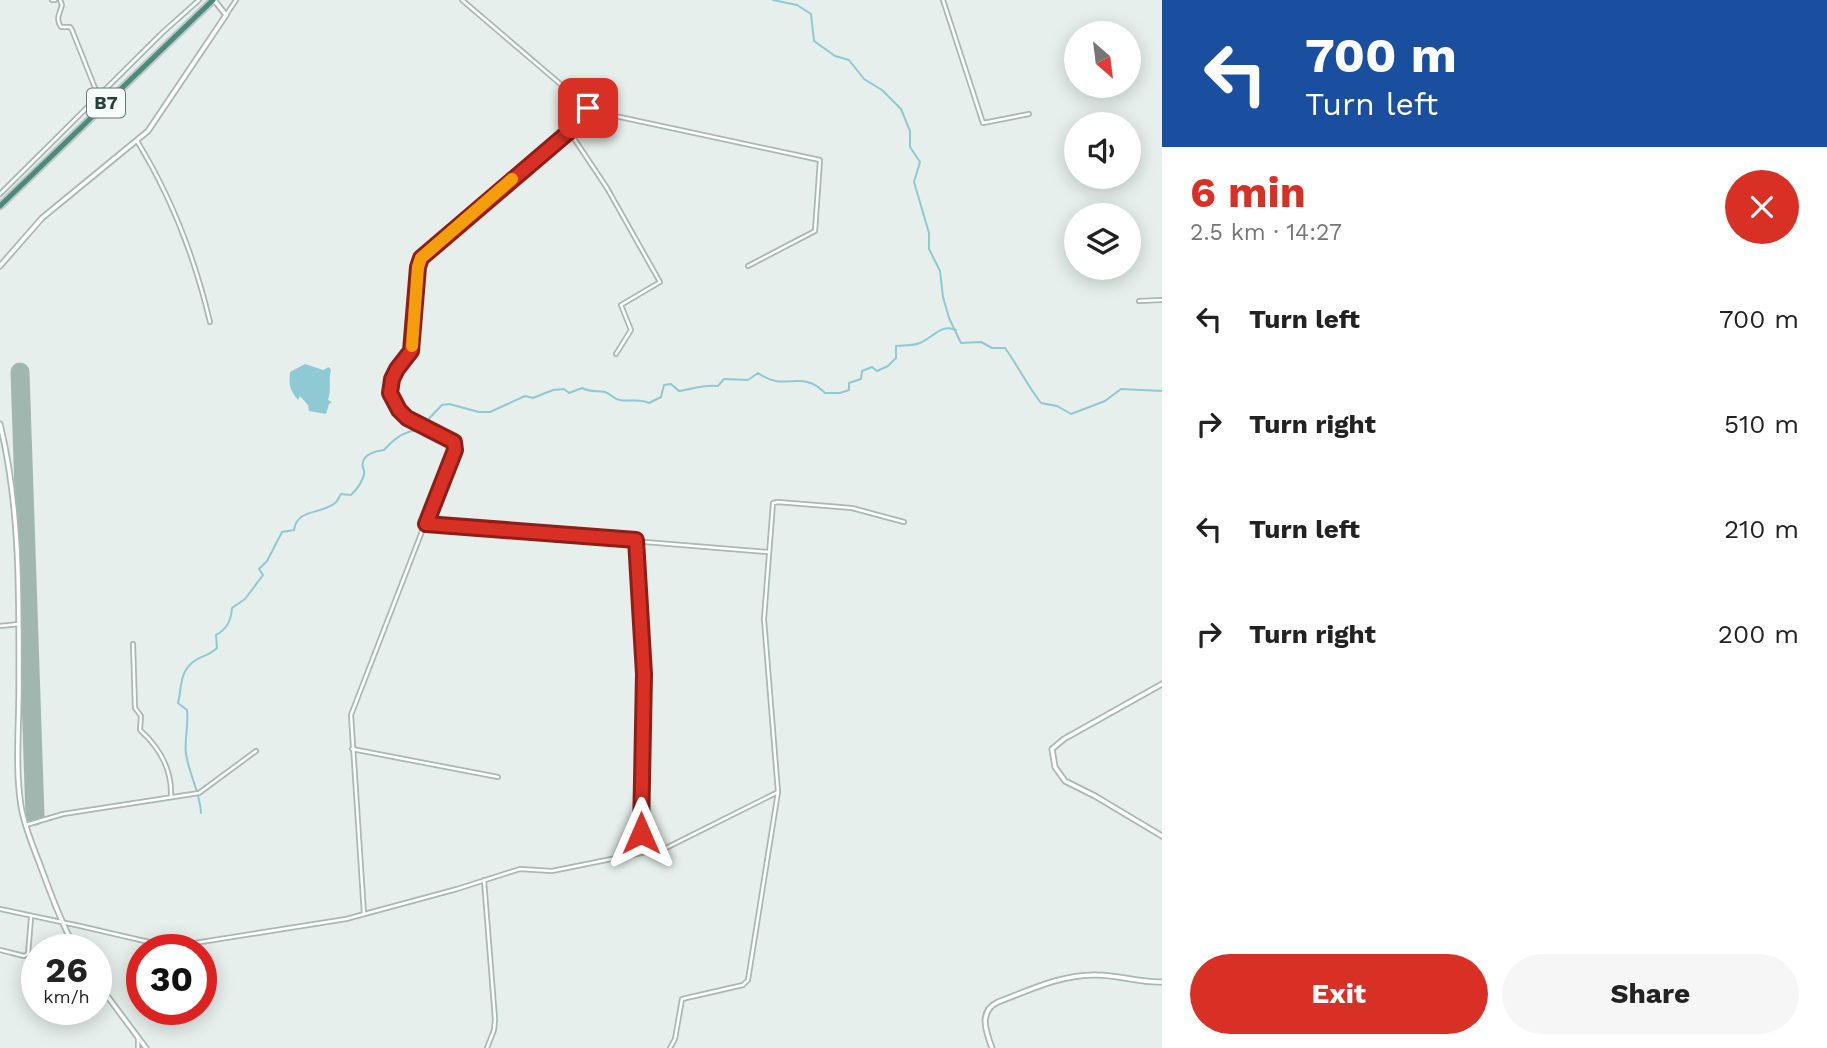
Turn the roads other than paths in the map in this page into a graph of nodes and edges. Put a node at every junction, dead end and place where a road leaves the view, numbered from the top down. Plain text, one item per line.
1 (60, 0) edge
2 (199, 0) edge
3 (213, 0) edge
4 (236, 0) edge
5 (462, 0) edge
6 (943, 0) edge
7 (226, 15) junction
8 (98, 95) junction
9 (105, 104) junction
10 (592, 111) junction
11 (1029, 114) dead end
12 (569, 131) junction
13 (137, 141) junction
14 (0, 194) edge
15 (0, 206) edge
16 (0, 266) edge
17 (748, 266) dead end
18 (1162, 300) edge
19 (1139, 301) dead end
20 (210, 322) dead end
21 (616, 355) dead end
22 (0, 424) edge
23 (904, 522) dead end
24 (426, 524) junction
25 (636, 540) junction
26 (769, 552) junction
27 (19, 624) junction
28 (0, 626) edge
29 (133, 644) dead end
30 (1162, 684) edge
31 (352, 749) junction
32 (256, 751) dead end
33 (498, 777) dead end
34 (778, 792) junction
35 (171, 796) junction
36 (26, 825) junction
37 (1162, 836) edge
38 (642, 853) junction
39 (484, 880) junction
40 (0, 909) edge
41 (364, 914) junction
42 (32, 916) junction
43 (60, 920) junction
44 (67, 934) edge
45 (0, 950) edge
46 (1162, 982) edge
47 (112, 1002) edge
48 (138, 1037) junction
49 (138, 1048) edge
50 (146, 1048) edge
51 (487, 1048) edge
52 (670, 1048) edge
53 (992, 1048) edge

1 - 8 street
2 - 8 street
3 - 7 street
3 - 9 highway, B7
4 - 7 street
5 - 10 street
6 - 11 street
7 - 13 street
8 - 9 street
8 - 14 street
9 - 15 highway, B7
10 - 12 street
10 - 17 street
12 - 21 street
12 - 24 street
13 - 16 street
13 - 20 street
18 - 19 street
22 - 27 street
23 - 26 street
24 - 25 street
24 - 31 street
25 - 26 street
25 - 38 street
26 - 34 street
27 - 28 street
27 - 36 street
29 - 35 street
30 - 37 street
31 - 33 street
31 - 41 street
32 - 35 street
34 - 38 street
34 - 52 street
35 - 36 street
36 - 43 street
38 - 39 street
39 - 41 street
39 - 51 street
40 - 42 street
41 - 43 street
42 - 43 street
42 - 45 street
43 - 44 street
46 - 53 street
47 - 48 street
48 - 49 street
48 - 50 street

